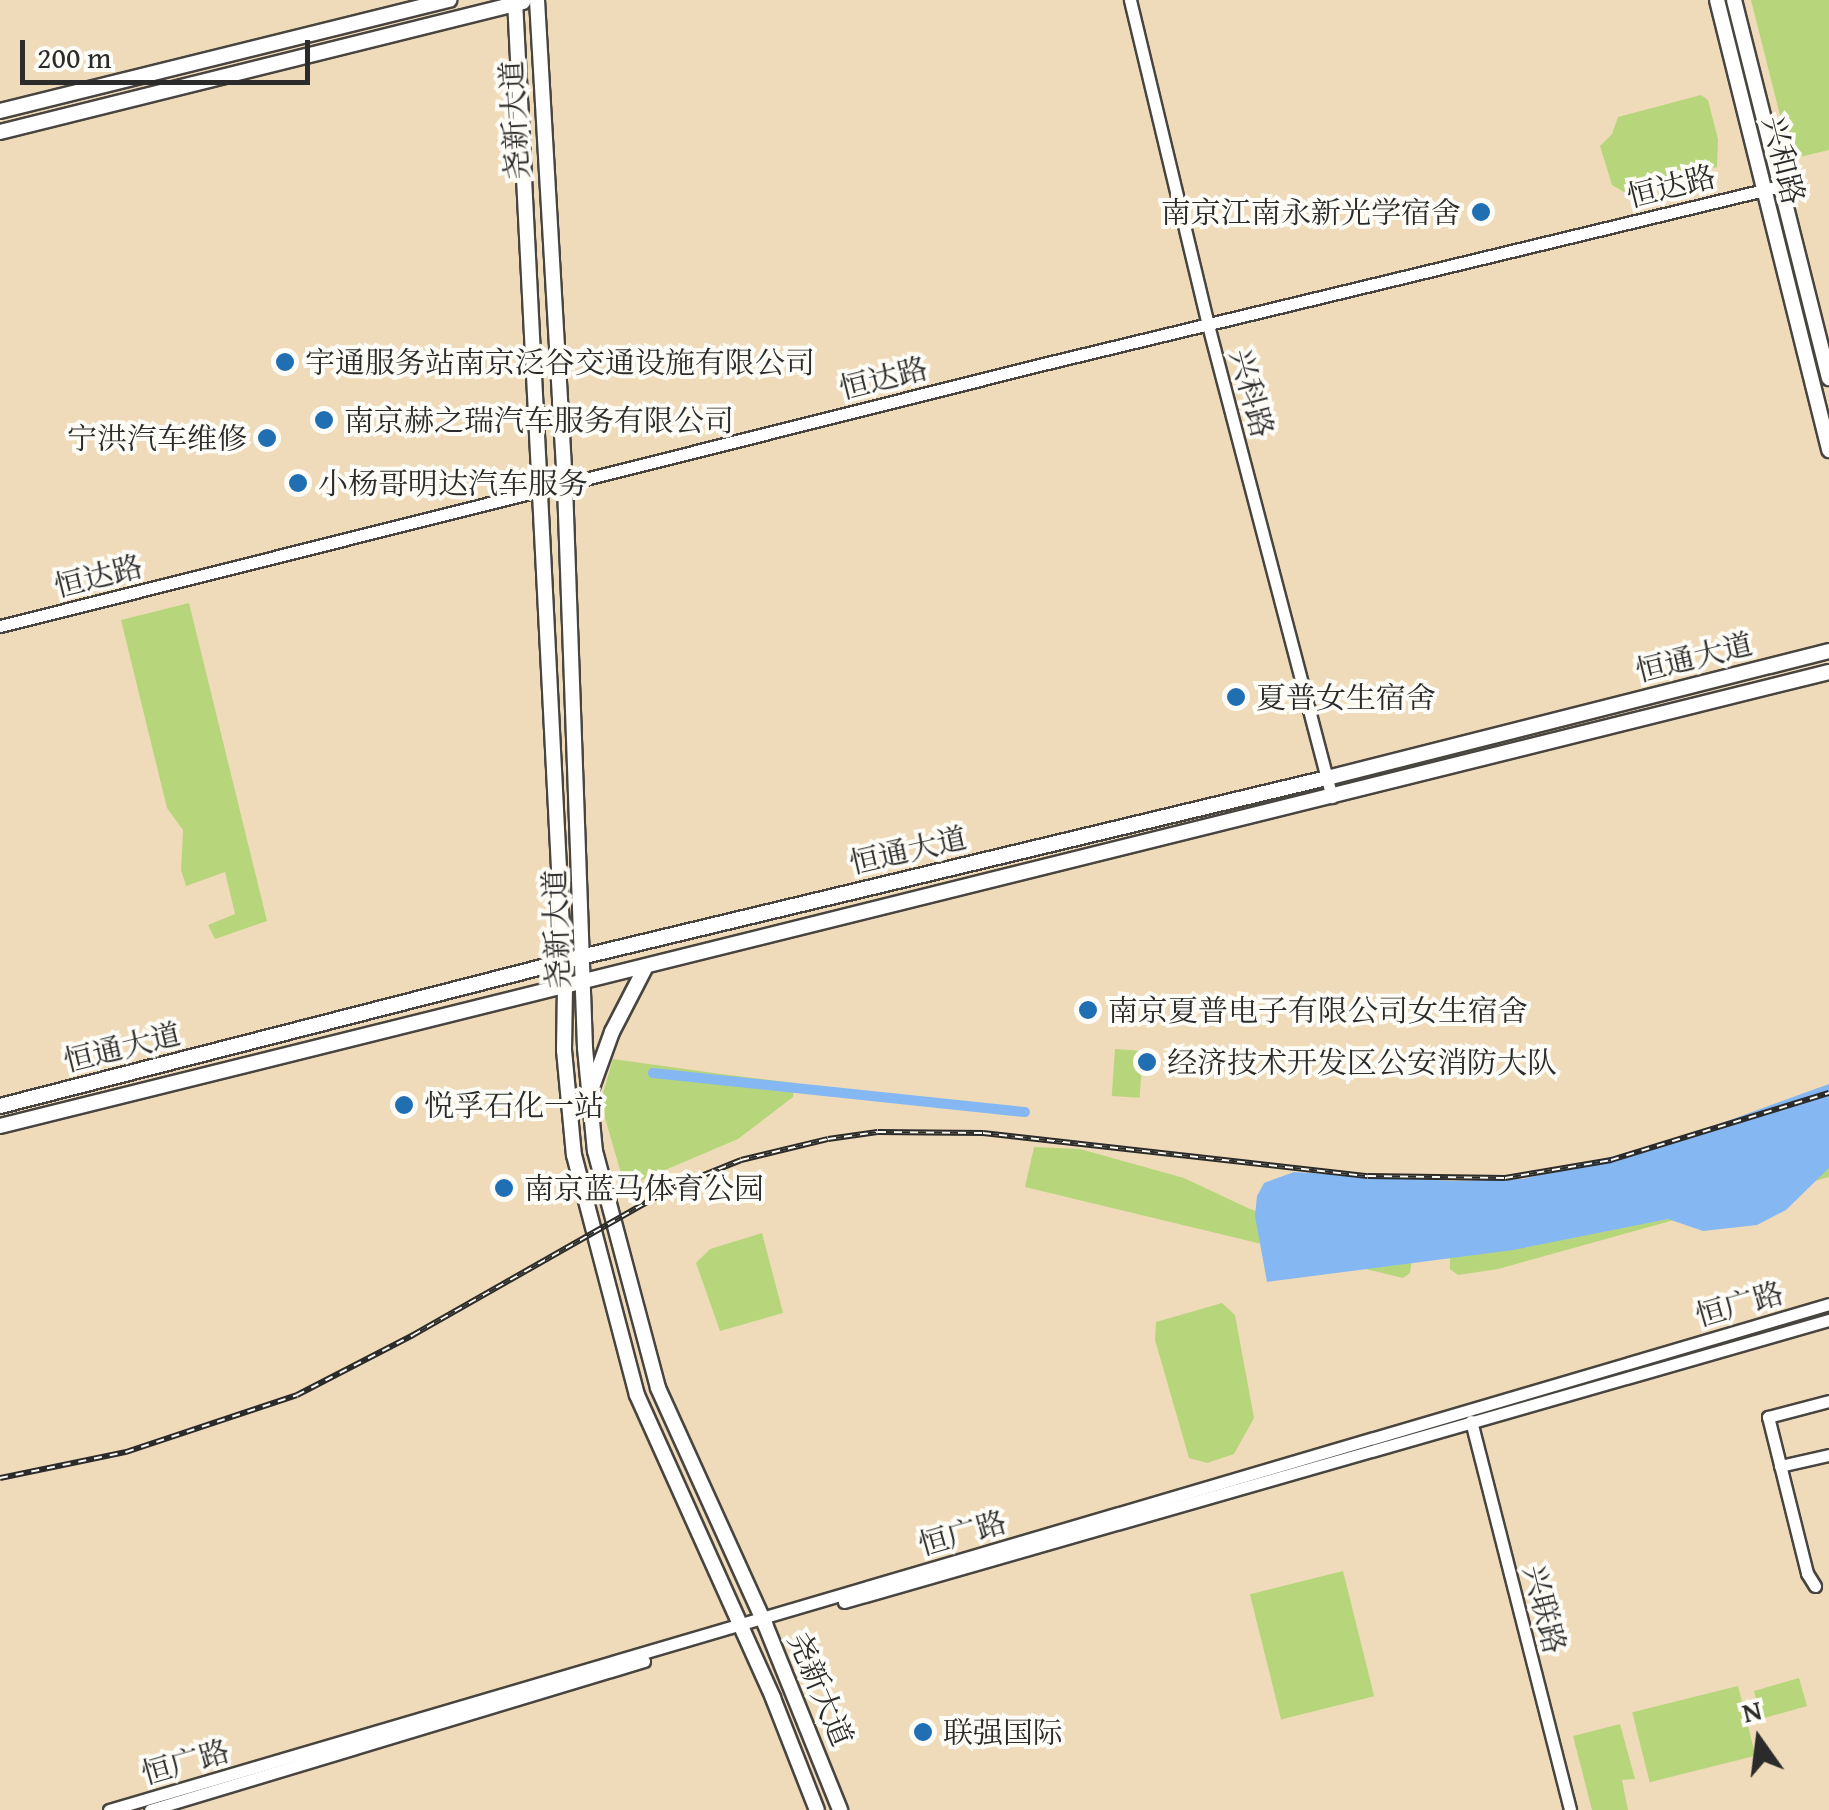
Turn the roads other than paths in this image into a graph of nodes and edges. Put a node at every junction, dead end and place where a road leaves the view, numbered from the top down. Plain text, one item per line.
1 (450, 0) edge
2 (534, 0) edge
3 (1130, 0) edge
4 (1716, 0) edge
5 (1734, 0) edge
6 (515, 2) edge
7 (0, 112) edge
8 (0, 132) edge
9 (1781, 186) junction
10 (1763, 190) junction
11 (1208, 325) junction
12 (1829, 378) edge
13 (1829, 450) edge
14 (565, 486) junction
15 (538, 491) junction
16 (0, 626) edge
17 (1829, 651) edge
18 (1829, 672) edge
19 (1327, 778) junction
20 (1332, 797) junction
21 (585, 956) junction
22 (563, 961) junction
23 (646, 966) junction
24 (586, 981) junction
25 (565, 986) junction
26 (588, 1098) junction
27 (0, 1106) edge
28 (0, 1126) edge
29 (1829, 1304) edge
30 (1828, 1323) edge
31 (1829, 1400) edge
32 (1471, 1421) junction
33 (1829, 1455) edge
34 (1780, 1466) junction
35 (1815, 1586) dead end
36 (762, 1621) junction
37 (741, 1628) junction
38 (109, 1810) edge
39 (150, 1810) edge
40 (817, 1810) edge
41 (840, 1810) edge
42 (1570, 1810) edge

1 - 7 main road
2 - 6 main road
2 - 14 main road, 尧新大道
3 - 11 street, 兴科路
4 - 10 main road, 兴和路
5 - 9 main road, 兴和路
6 - 8 main road
6 - 15 main road, 尧新大道
9 - 10 street, 恒达路
9 - 12 main road, 兴和路
10 - 11 street, 恒达路
10 - 13 main road, 兴和路
11 - 14 street, 恒达路
11 - 19 street, 兴科路
14 - 15 street, 恒达路
14 - 21 main road, 尧新大道
15 - 16 street, 恒达路
15 - 22 main road, 尧新大道
17 - 19 main road, 恒通大道
18 - 20 main road, 恒通大道
19 - 20 street, 兴科路
19 - 21 main road, 恒通大道
20 - 23 main road, 恒通大道
21 - 22 main road, 恒通大道
21 - 24 main road, 尧新大道
22 - 25 main road, 尧新大道
22 - 27 main road, 恒通大道
23 - 24 main road, 恒通大道
23 - 26 main road
24 - 25 main road, 恒通大道
24 - 26 main road, 尧新大道
25 - 28 main road, 恒通大道
25 - 37 main road, 尧新大道
26 - 36 main road, 尧新大道
29 - 36 street, 恒广路
30 - 32 street, 恒广路
31 - 34 street
32 - 36 street, 恒广路
32 - 42 street, 兴联路
33 - 34 street
34 - 35 street
36 - 37 street, 恒广路
36 - 41 main road, 尧新大道
37 - 38 street, 恒广路
37 - 39 street, 恒广路
37 - 40 main road, 尧新大道

